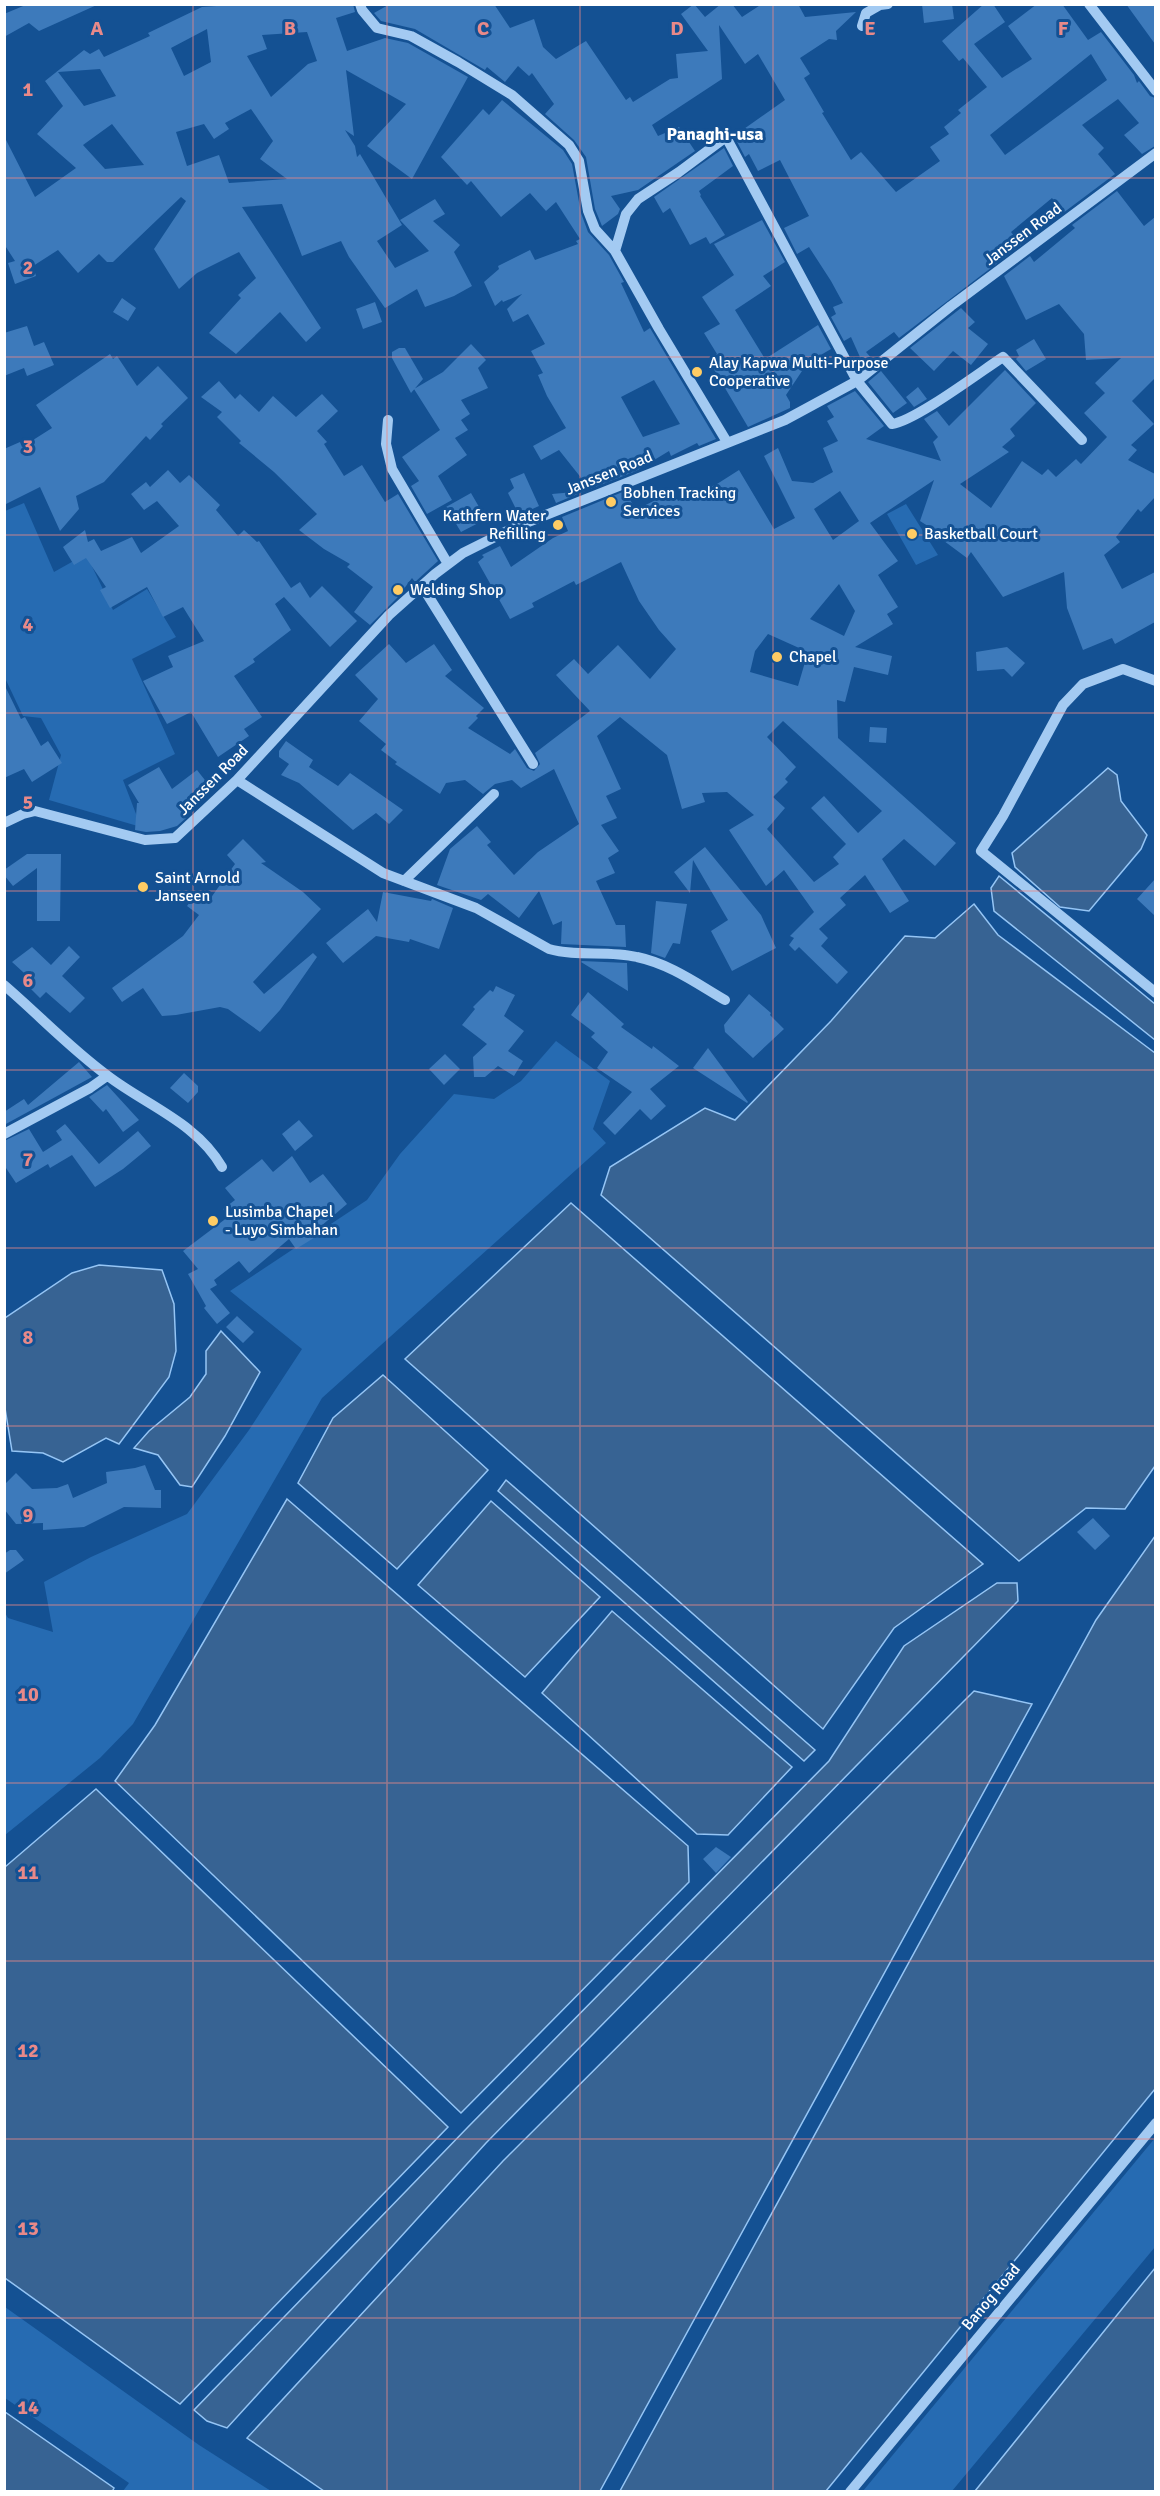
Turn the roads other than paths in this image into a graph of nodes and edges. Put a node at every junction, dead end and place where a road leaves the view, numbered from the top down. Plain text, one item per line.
1 (360, 4) edge
2 (888, 4) edge
3 (1089, 4) edge
4 (862, 26) dead end
5 (1155, 91) edge
6 (1155, 153) edge
7 (615, 251) junction
8 (857, 381) junction
9 (388, 420) dead end
10 (1082, 440) dead end
11 (727, 442) junction
12 (448, 564) junction
13 (422, 586) junction
14 (1155, 681) edge
15 (533, 764) dead end
16 (237, 780) junction
17 (494, 794) dead end
18 (4, 823) edge
19 (404, 881) junction
20 (4, 985) edge
21 (1155, 993) edge
22 (725, 1000) dead end
23 (107, 1076) junction
24 (4, 1134) edge
25 (222, 1167) dead end
26 (1155, 2122) edge
27 (850, 2492) edge

1 - 7 street
2 - 4 street
3 - 5 street
6 - 8 street, Janssen Road
7 - 8 street
7 - 11 street
8 - 10 street
8 - 11 street, Janssen Road
9 - 12 street
11 - 12 street, Janssen Road
12 - 13 street, Janssen Road
13 - 15 street
13 - 16 street, Janssen Road
14 - 21 street
16 - 18 street, Janssen Road
16 - 19 street
17 - 19 street
19 - 22 street
20 - 23 street
23 - 24 street
23 - 25 street
26 - 27 street, Banog Road

